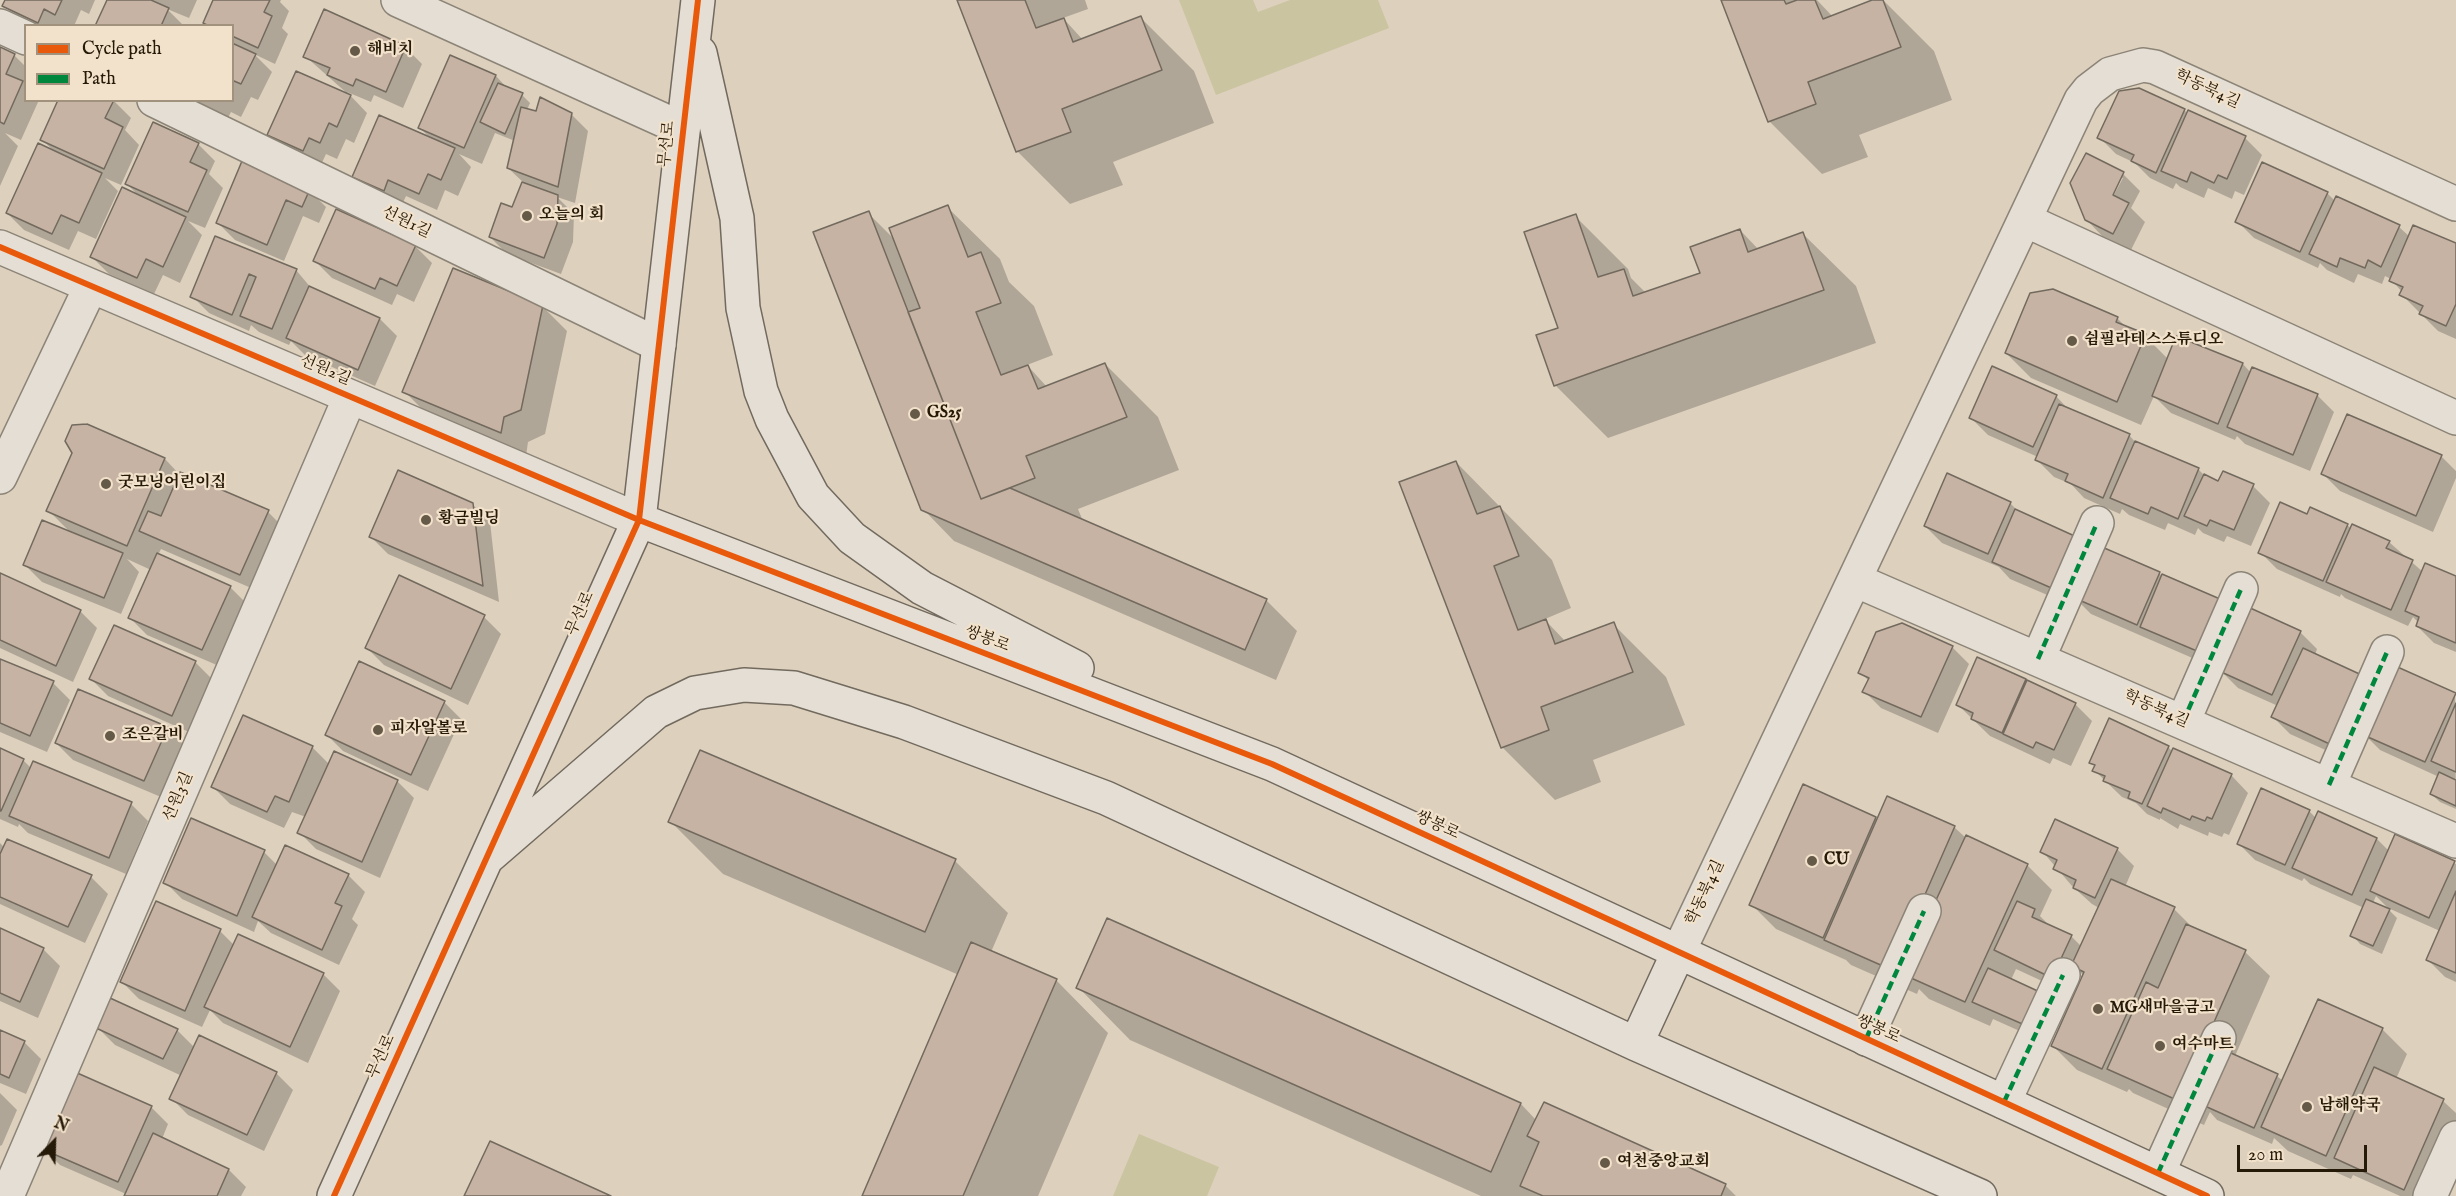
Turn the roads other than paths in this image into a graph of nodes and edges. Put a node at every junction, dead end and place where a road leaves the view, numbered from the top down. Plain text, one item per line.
1 (398, 0) edge
2 (696, 15) edge
3 (0, 26) edge
4 (24, 37) edge
5 (158, 102) edge
6 (683, 129) junction
7 (2456, 204) edge
8 (2025, 220) junction
9 (0, 247) edge
10 (91, 286) junction
11 (659, 345) junction
12 (350, 397) junction
13 (2456, 417) edge
14 (0, 477) edge
15 (639, 520) junction
16 (2097, 523) dead end
17 (1855, 580) junction
18 (2241, 589) dead end
19 (2386, 652) dead end
20 (2038, 659) junction
21 (2183, 722) junction
22 (1272, 764) junction
23 (2328, 786) junction
24 (2456, 841) edge
25 (486, 859) junction
26 (1924, 910) dead end
27 (1678, 953) junction
28 (2063, 975) dead end
29 (2219, 1038) dead end
30 (1866, 1039) junction
31 (1636, 1044) junction
32 (2004, 1102) junction
33 (2456, 1138) edge
34 (2158, 1173) junction
35 (7, 1196) edge
36 (334, 1196) edge
37 (1980, 1196) edge
38 (2208, 1196) edge
39 (2430, 1196) edge

1 - 6 street
2 - 6 street, 무선로
2 - 22 street
3 - 4 street
5 - 11 street, 선원1길
6 - 11 street, 무선로
7 - 8 street, 학동북4길
8 - 13 street
8 - 17 street, 학동북4길
9 - 10 street, 선원2길
10 - 12 street, 선원2길
10 - 14 street
11 - 15 street, 무선로
12 - 15 street, 선원2길
12 - 35 street, 선원3길
15 - 22 street, 쌍봉로
15 - 25 street, 무선로
16 - 20 street
17 - 20 street, 학동북4길
17 - 27 street, 학동북4길
18 - 21 street
19 - 23 street
20 - 21 street, 학동북4길
21 - 23 street, 학동북4길
22 - 27 street, 쌍봉로
23 - 24 street, 학동북4길
25 - 31 street
25 - 36 street, 무선로
26 - 30 street
27 - 30 street, 쌍봉로
27 - 31 street, 학동북4길
28 - 32 street
29 - 34 street
30 - 32 street, 쌍봉로
31 - 37 street
32 - 34 street, 쌍봉로
33 - 39 street
34 - 38 street, 쌍봉로

